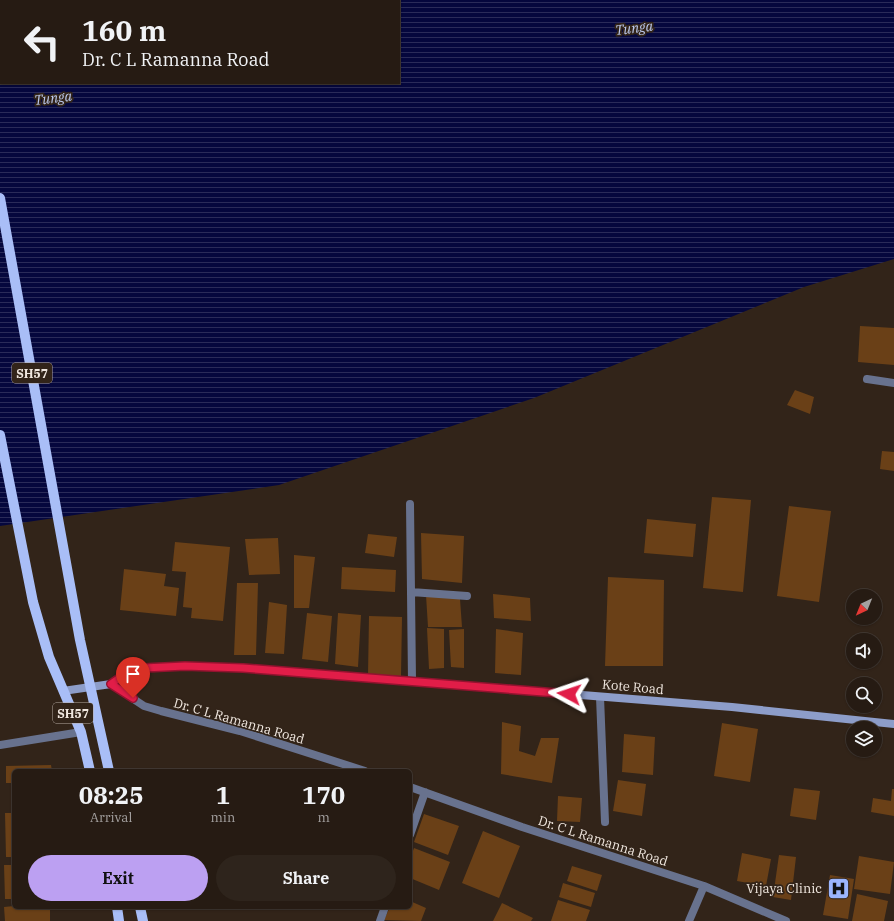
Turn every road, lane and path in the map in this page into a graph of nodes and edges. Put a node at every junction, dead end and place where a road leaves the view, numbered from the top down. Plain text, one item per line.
1 (0, 198) edge
2 (866, 379) dead end
3 (894, 383) edge
4 (0, 435) edge
5 (410, 504) dead end
6 (412, 592) junction
7 (467, 596) dead end
8 (412, 681) junction
9 (111, 684) junction
10 (90, 687) junction
11 (63, 691) junction
12 (600, 697) junction
13 (894, 724) edge
14 (81, 732) junction
15 (0, 745) edge
16 (90, 769) edge
17 (109, 769) edge
18 (359, 769) edge
19 (412, 788) edge
20 (425, 792) junction
21 (605, 822) dead end
22 (412, 829) edge
23 (704, 886) junction
24 (117, 909) edge
25 (140, 909) edge
26 (384, 909) edge
27 (119, 921) edge
28 (143, 921) edge
29 (380, 921) edge
30 (689, 921) edge
31 (786, 921) edge

1 - 10 main road, SH57
2 - 3 street
4 - 11 main road, SH57
5 - 6 street
6 - 7 street
6 - 8 street
8 - 9 street, Kote Road
8 - 12 street, Kote Road
9 - 10 street, Kote Road
9 - 18 street, Dr. C L Ramanna Road
10 - 11 street, Kote Road
10 - 17 main road, SH57
11 - 14 main road, SH57
12 - 13 street, Kote Road
12 - 21 street
14 - 15 street
14 - 16 main road, SH57
19 - 20 street, Dr. C L Ramanna Road
20 - 22 street
20 - 23 street, Dr. C L Ramanna Road
23 - 30 street
23 - 31 street, Dr. C L Ramanna Road
24 - 27 main road
25 - 28 main road
26 - 29 street

